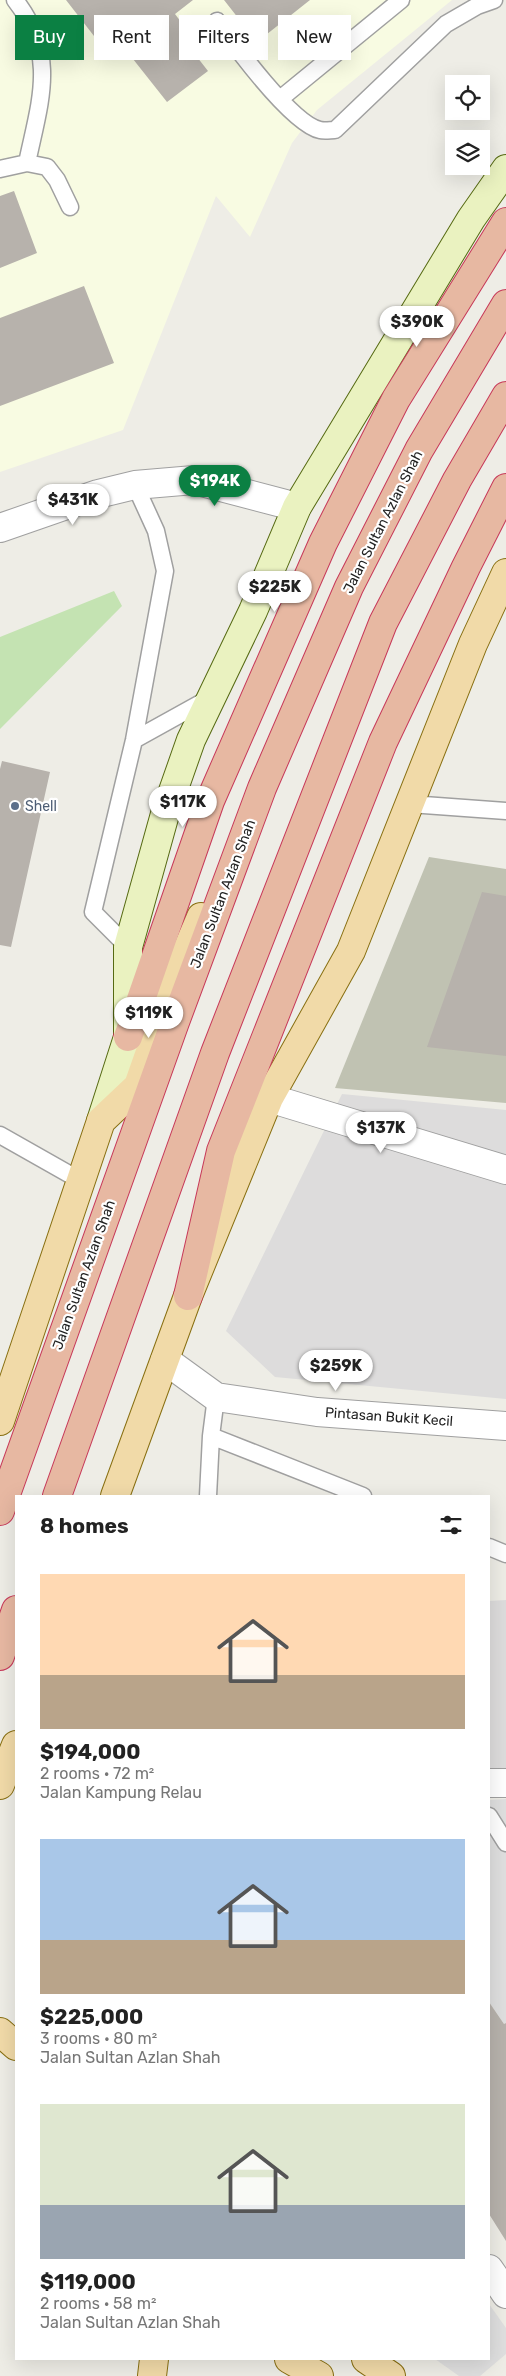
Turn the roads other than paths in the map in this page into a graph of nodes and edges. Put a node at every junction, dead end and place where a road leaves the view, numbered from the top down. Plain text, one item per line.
1 (14, 0) edge
2 (401, 0) edge
3 (494, 0) edge
4 (475, 3) edge
5 (245, 60) edge
6 (280, 99) junction
7 (27, 163) junction
8 (0, 169) edge
9 (506, 169) edge
10 (70, 207) dead end
11 (506, 222) edge
12 (506, 290) edge
13 (506, 304) edge
14 (506, 396) edge
15 (135, 485) junction
16 (506, 488) edge
17 (297, 507) junction
18 (0, 528) edge
19 (506, 573) edge
20 (210, 699) junction
21 (134, 740) junction
22 (410, 804) junction
23 (506, 811) edge
24 (128, 947) junction
25 (128, 1037) junction
26 (269, 1098) junction
27 (101, 1121) junction
28 (0, 1135) edge
29 (506, 1170) edge
30 (82, 1182) junction
31 (188, 1296) junction
32 (164, 1360) junction
33 (216, 1397) junction
34 (0, 1421) edge
35 (506, 1426) edge
36 (211, 1436) junction
37 (57, 1495) edge
38 (115, 1495) edge
39 (208, 1495) edge
40 (360, 1495) edge
41 (0, 1511) edge
42 (490, 1547) edge
43 (506, 1554) edge
44 (15, 1613) edge
45 (0, 1656) edge
46 (15, 1747) edge
47 (490, 1783) edge
48 (506, 1783) edge
49 (0, 1785) edge
50 (490, 1818) edge
51 (506, 1843) edge
52 (490, 2270) edge
53 (506, 2294) edge
54 (154, 2360) edge
55 (292, 2360) edge
56 (367, 2360) edge
57 (152, 2376) edge
58 (319, 2376) edge
59 (391, 2376) edge

1 - 7 lane
2 - 6 lane
3 - 4 lane
4 - 6 lane
5 - 6 lane
7 - 8 lane
7 - 10 lane
9 - 17 main road, Jalan Sultan Azlan Shah
11 - 25 highway
12 - 27 main road, Jalan Sultan Azlan Shah
13 - 41 highway, Jalan Sultan Azlan Shah
14 - 37 highway
15 - 17 street
15 - 18 street
15 - 21 lane
16 - 31 highway
17 - 20 main road, Jalan Sultan Azlan Shah
19 - 22 main road
20 - 21 lane
20 - 24 main road, Jalan Sultan Azlan Shah
21 - 24 lane
22 - 23 lane
22 - 26 main road
24 - 25 main road, Jalan Sultan Azlan Shah
25 - 27 main road, Jalan Sultan Azlan Shah
26 - 29 street
26 - 31 main road
27 - 30 main road, Jalan Sultan Azlan Shah
28 - 30 lane
30 - 34 main road, Jalan Sultan Azlan Shah
31 - 32 main road
32 - 33 street, Pintasan Bukit Kecil
32 - 38 main road
33 - 35 street, Pintasan Bukit Kecil
33 - 36 lane
36 - 39 lane
36 - 40 lane
42 - 43 lane
44 - 45 highway
46 - 49 main road
47 - 48 street
50 - 51 lane
52 - 53 street
54 - 57 main road
55 - 58 main road
56 - 59 main road

